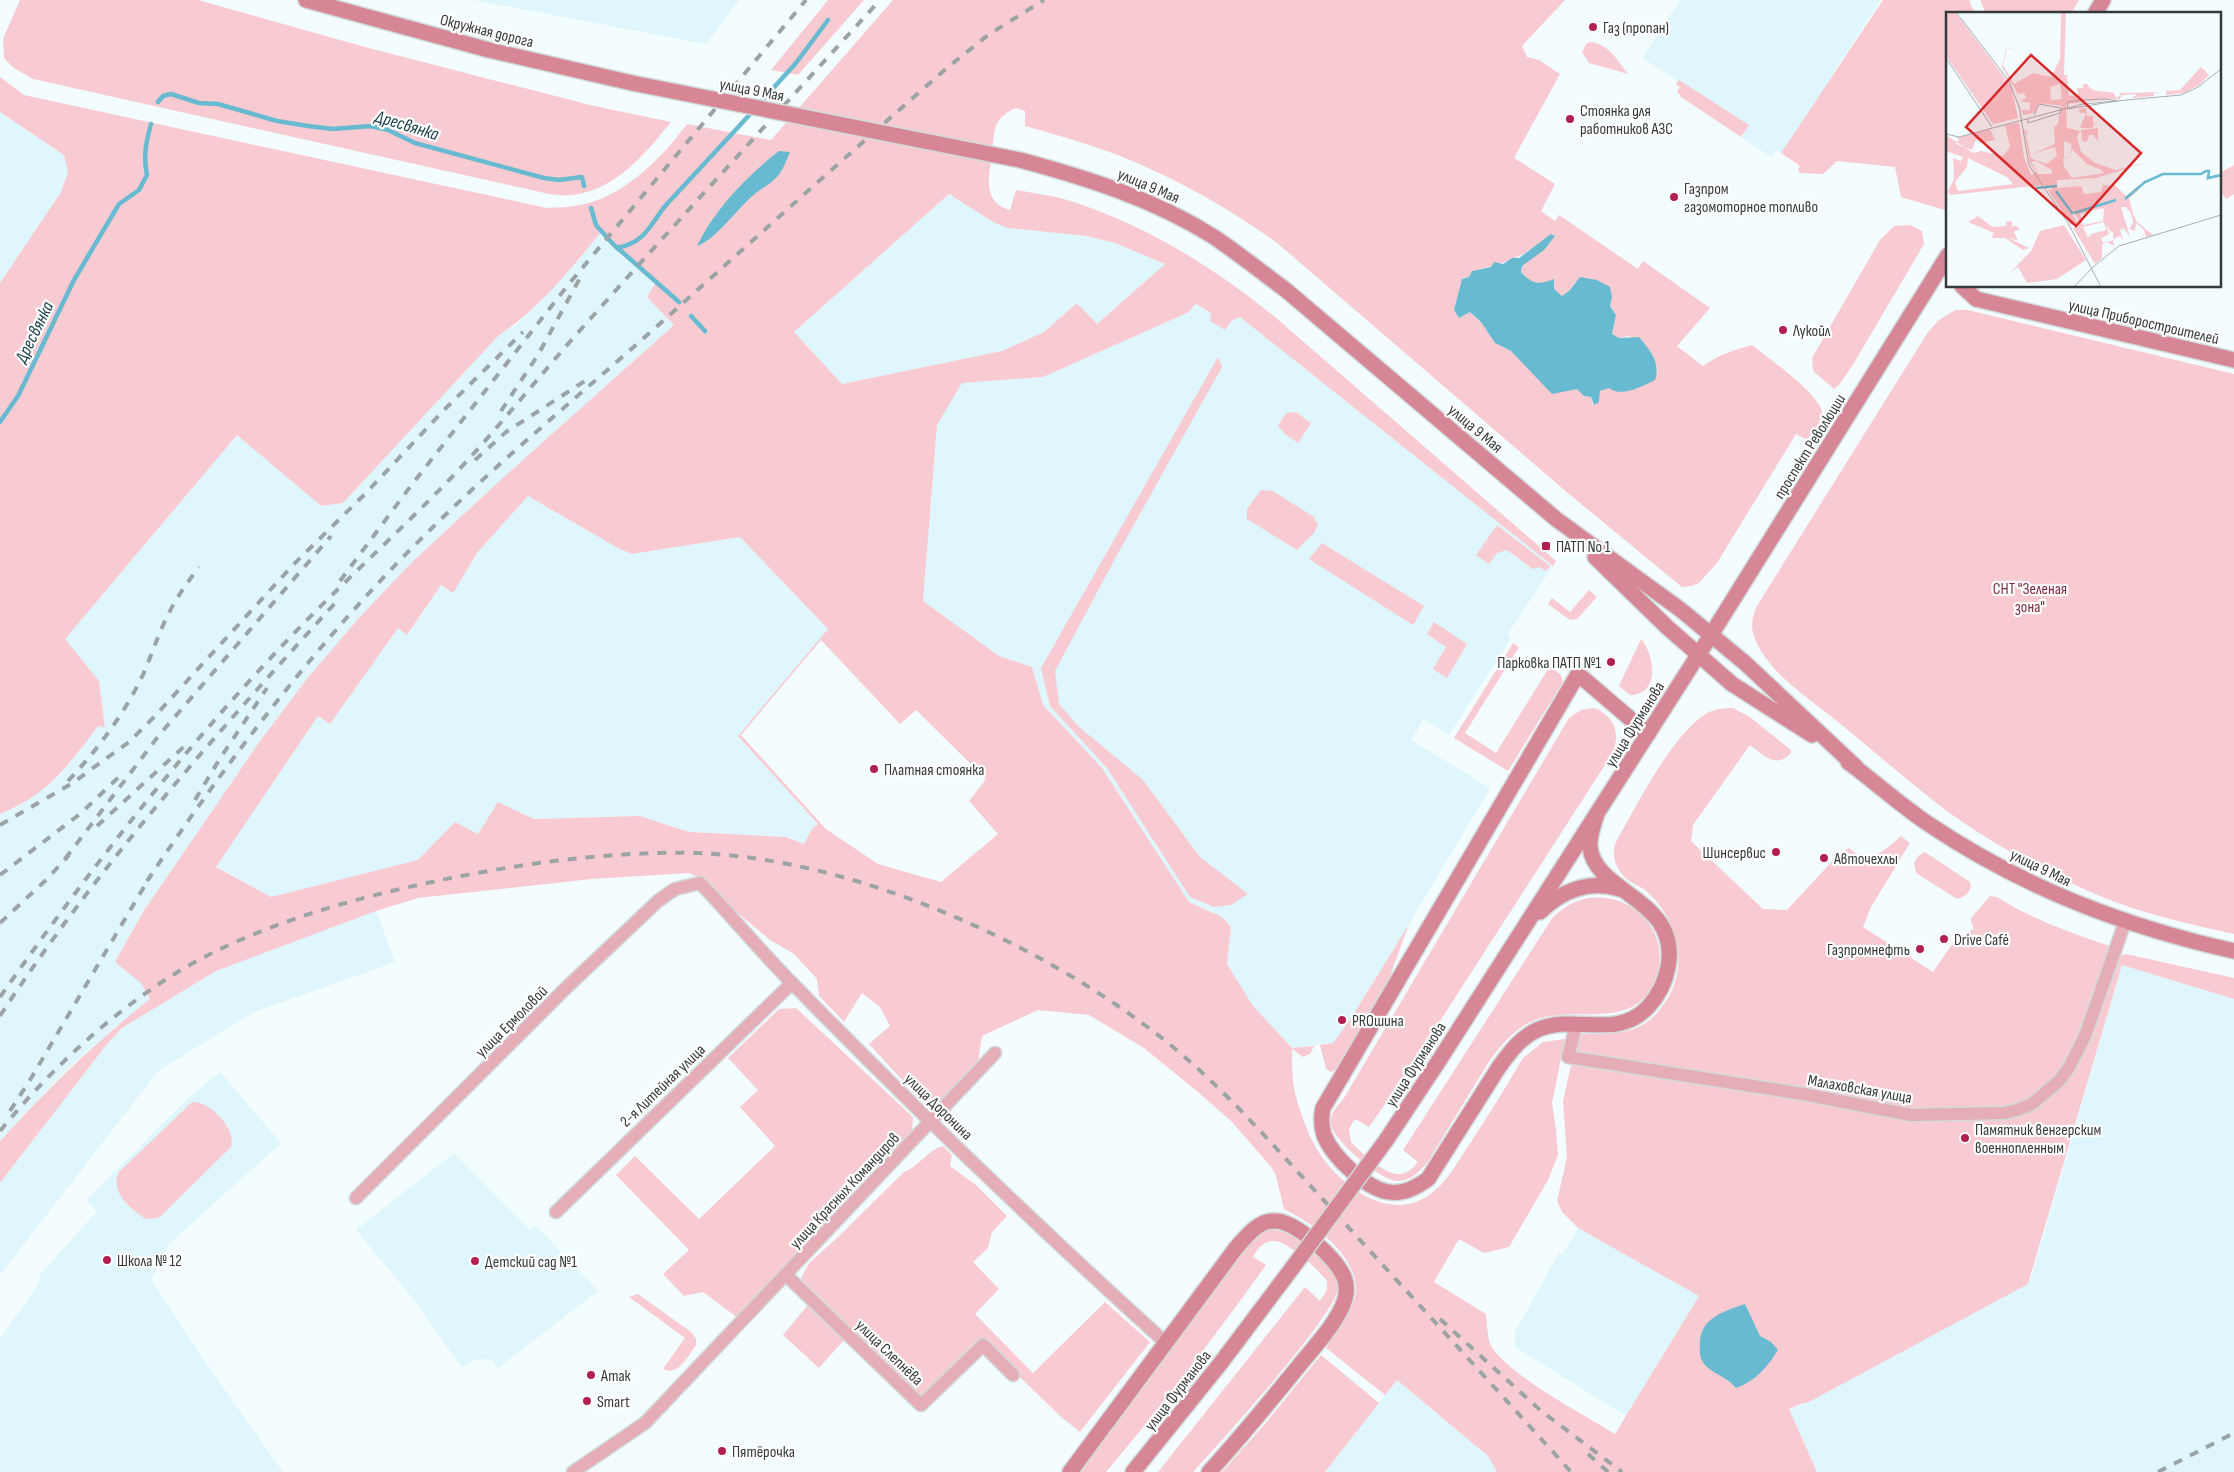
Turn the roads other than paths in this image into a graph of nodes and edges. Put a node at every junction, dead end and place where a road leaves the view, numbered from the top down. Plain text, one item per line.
1 (306, 0) edge
2 (2103, 0) edge
3 (2096, 12) edge
4 (632, 83) joint
5 (1946, 262) edge
6 (1964, 288) edge
7 (2234, 360) edge
8 (1556, 519) junction
9 (1712, 635) junction
10 (1699, 655) junction
11 (1648, 734) junction
12 (1856, 767) junction
13 (1596, 817) junction
14 (700, 883) joint
15 (1627, 892) junction
16 (2125, 922) junction
17 (1526, 925) junction
18 (2234, 951) edge
19 (792, 983) junction
20 (1576, 1025) junction
21 (995, 1053) dead end
22 (931, 1121) junction
23 (356, 1198) dead end
24 (556, 1212) dead end
25 (786, 1275) junction
26 (1166, 1343) junction
27 (1013, 1374) dead end
28 (573, 1472) edge
29 (1070, 1472) edge
30 (1133, 1472) edge
31 (1209, 1472) edge

1 - 4 main road, Окружная дорога
2 - 3 main road
4 - 8 main road, улица 9 Мая, bridge
5 - 9 main road, проспект Революции
6 - 7 main road, улица Приборостроителей
8 - 9 main road, улица 9 Мая
8 - 10 main road, улица 9 Мая
9 - 10 main road, проспект Революции
9 - 12 main road, улица 9 Мая
10 - 11 main road, улица Фурманова
10 - 12 main road, улица 9 Мая
11 - 13 main road, улица Фурманова
11 - 20 main road
12 - 16 main road, улица 9 Мая
13 - 15 main road
13 - 17 main road, улица Фурманова
14 - 19 street, улица Доронина
14 - 23 street, улица Ермоловой
15 - 17 main road
15 - 20 main road
16 - 18 main road, улица 9 Мая
16 - 20 street, Малаховская улица
17 - 30 main road, улица Фурманова, bridge
19 - 22 street, улица Доронина
19 - 24 street, 2-я Литейная улица
21 - 22 street, улица Красных Командиров
22 - 25 street, улица Красных Командиров
22 - 26 street, улица Доронина
25 - 27 street, улица Слепнёва
25 - 28 street, улица Красных Командиров
26 - 29 main road
26 - 31 main road

